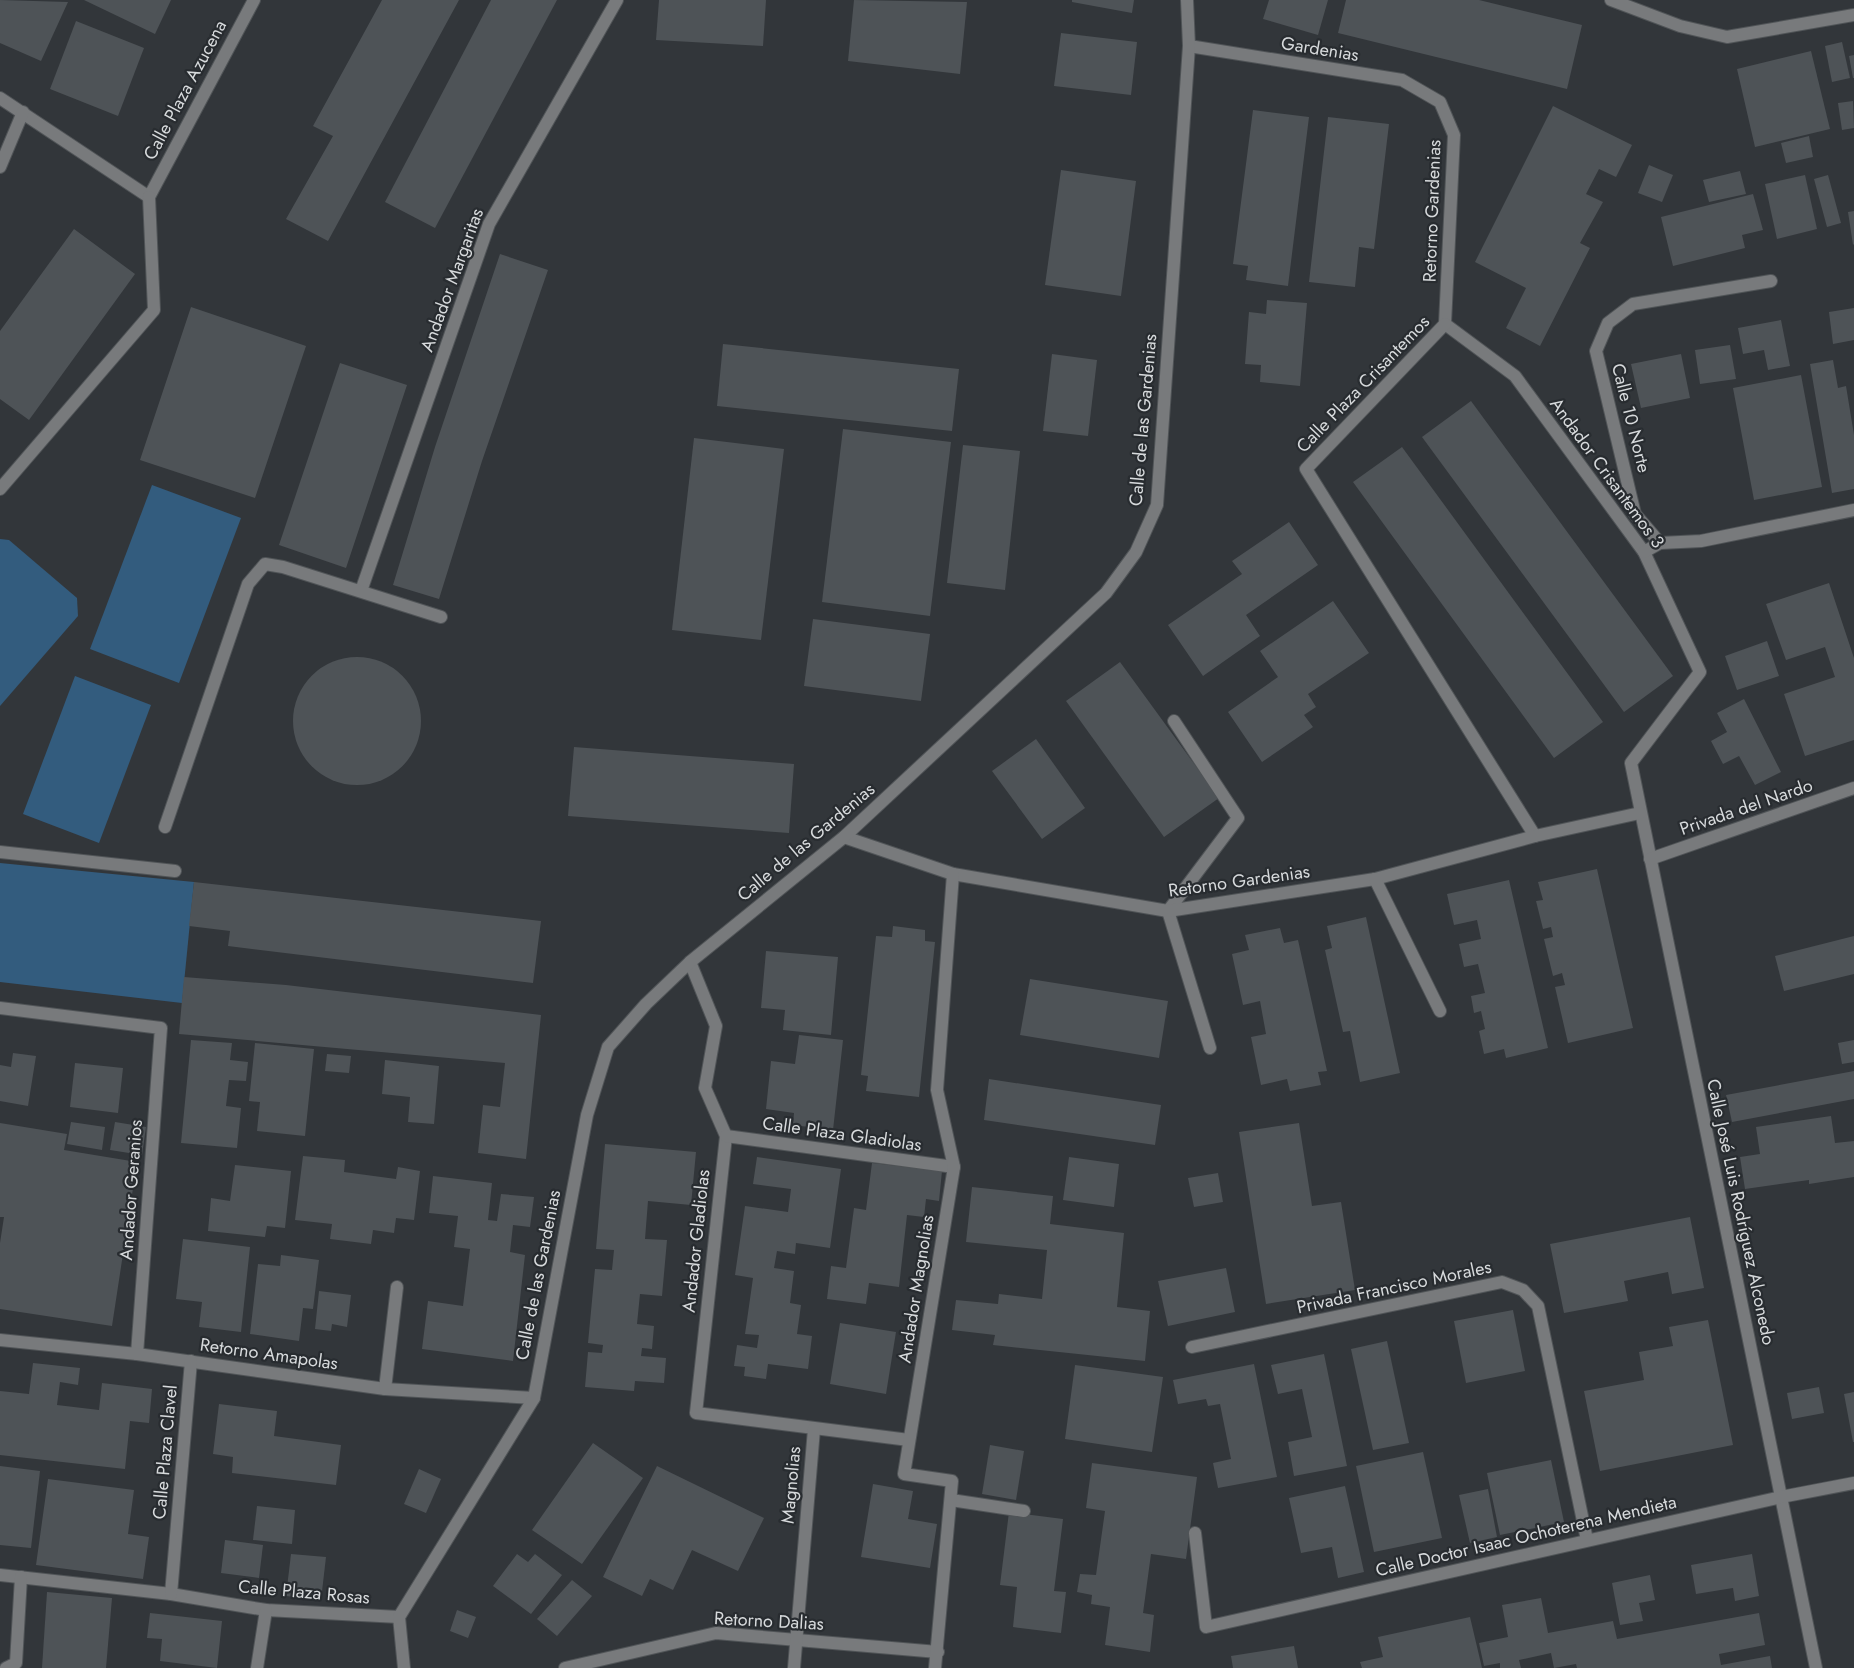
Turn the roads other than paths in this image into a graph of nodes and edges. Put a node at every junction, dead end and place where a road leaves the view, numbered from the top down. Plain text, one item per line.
1 (254, 0) edge
2 (617, 0) edge
3 (1187, 0) edge
4 (1611, 0) edge
5 (1854, 15) edge
6 (1189, 46) junction
7 (0, 98) edge
8 (1440, 102) joint
9 (23, 112) junction
10 (0, 167) edge
11 (149, 197) junction
12 (1771, 281) dead end
13 (1445, 324) junction
14 (0, 489) edge
15 (1854, 510) edge
16 (1660, 543) junction
17 (1644, 552) junction
18 (361, 591) junction
19 (441, 617) dead end
20 (1174, 721) dead end
21 (1630, 763) joint
22 (1854, 788) edge
23 (1640, 813) junction
24 (165, 827) dead end
25 (1535, 836) junction
26 (844, 837) junction
27 (0, 852) edge
28 (1650, 859) junction
29 (175, 871) dead end
30 (953, 874) junction
31 (1375, 879) junction
32 (1168, 911) junction
33 (690, 962) junction
34 (0, 1008) edge
35 (1440, 1011) dead end
36 (1210, 1048) dead end
37 (726, 1136) junction
38 (954, 1167) junction
39 (398, 1287) dead end
40 (0, 1340) edge
41 (1192, 1347) dead end
42 (137, 1354) junction
43 (191, 1361) junction
44 (385, 1389) junction
45 (534, 1398) junction
46 (814, 1429) junction
47 (909, 1440) junction
48 (1854, 1483) edge
49 (1781, 1497) junction
50 (951, 1500) junction
51 (1024, 1511) dead end
52 (1195, 1533) dead end
53 (1587, 1540) junction
54 (0, 1575) edge
55 (21, 1577) junction
56 (171, 1594) junction
57 (266, 1610) junction
58 (399, 1617) junction
59 (796, 1639) junction
60 (938, 1652) junction
61 (581, 1666) edge
62 (6, 1668) edge
63 (257, 1668) edge
64 (404, 1668) edge
65 (565, 1668) edge
66 (794, 1668) edge
67 (935, 1668) edge
68 (1816, 1668) edge

1 - 11 street, Calle Plaza Azucena
2 - 18 street, Andador Margaritas
3 - 6 street, Calle de las Gardenias
4 - 5 street
6 - 8 street, Gardenias
6 - 26 street, Calle de las Gardenias
7 - 9 street
8 - 13 street, Retorno Gardenias
9 - 10 street
9 - 11 street
11 - 14 street
12 - 16 street, Calle 10 Norte
13 - 17 street, Andador Crisantemos 3
13 - 25 street, Calle Plaza Crisantemos
15 - 16 street
16 - 17 street
17 - 21 street, Andador Crisantemos 3
18 - 19 street
18 - 24 street
20 - 32 street
21 - 23 street, Calle José Luis Rodríguez Alconedo
22 - 28 street, Privada del Nardo
23 - 25 street, Retorno Gardenias
23 - 28 street, Calle José Luis Rodríguez Alconedo
25 - 31 street, Retorno Gardenias
26 - 30 street, Retorno Gardenias
26 - 33 street, Calle de las Gardenias
27 - 29 street
28 - 49 street, Calle José Luis Rodríguez Alconedo
30 - 32 street, Retorno Gardenias
30 - 38 street, Andador Magnolias
31 - 32 street, Retorno Gardenias
31 - 35 street
32 - 36 street
33 - 37 street, Andador Gladiolas
33 - 45 street, Calle de las Gardenias
34 - 42 street, Andador Geranios
37 - 38 street, Calle Plaza Gladiolas
37 - 46 street, Andador Gladiolas
38 - 47 street, Andador Magnolias
39 - 44 street
40 - 42 street, Retorno Amapolas
41 - 53 street, Privada Francisco Morales
42 - 43 street, Retorno Amapolas
43 - 44 street, Retorno Amapolas
43 - 56 street, Calle Plaza Clavel
44 - 45 street, Retorno Amapolas
45 - 58 street, Calle de las Gardenias
46 - 47 street, Magnolias
46 - 59 street, Magnolias
47 - 50 street, Andador Magnolias
48 - 49 street, Calle Doctor Isaac Ochoterena Mendieta
49 - 53 street, Calle Doctor Isaac Ochoterena Mendieta
49 - 68 street, Calle José Luis Rodríguez Alconedo
50 - 51 street
50 - 60 street
52 - 53 street, Calle Doctor Isaac Ochoterena Mendieta
54 - 55 street, Calle Plaza Rosas
55 - 56 street, Calle Plaza Rosas
55 - 62 street
56 - 57 street, Calle Plaza Rosas
57 - 58 street, Calle Plaza Rosas
57 - 63 street
58 - 64 street
59 - 60 street, Retorno Dalias
59 - 61 street, Retorno Dalias
59 - 66 street, Magnolias
60 - 67 street
61 - 65 street, Retorno Dalias

